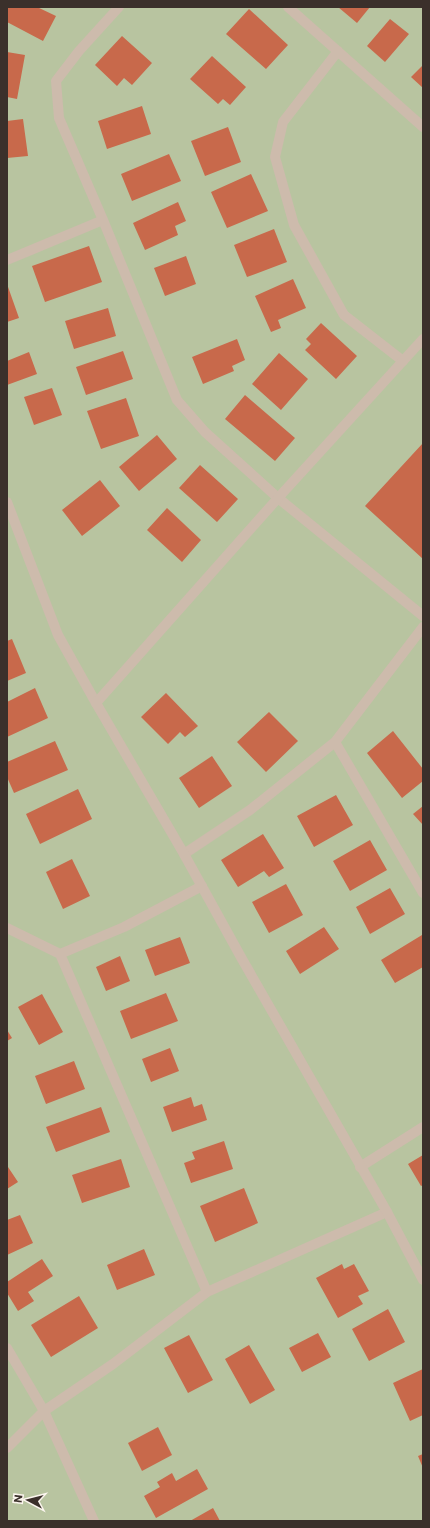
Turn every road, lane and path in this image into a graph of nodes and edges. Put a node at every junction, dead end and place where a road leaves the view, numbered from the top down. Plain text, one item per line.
1 (119, 7) edge
2 (288, 7) edge
3 (338, 51) junction
4 (423, 127) edge
5 (103, 220) junction
6 (7, 260) edge
7 (423, 339) edge
8 (403, 361) junction
9 (278, 498) junction
10 (7, 502) edge
11 (423, 616) edge
12 (423, 627) edge
13 (96, 703) junction
14 (335, 742) junction
15 (184, 854) junction
16 (202, 886) junction
17 (423, 893) edge
18 (7, 928) edge
19 (60, 954) junction
20 (423, 1127) edge
21 (360, 1167) junction
22 (387, 1212) junction
23 (423, 1280) edge
24 (207, 1292) junction
25 (7, 1348) edge
26 (44, 1412) junction
27 (7, 1448) edge
28 (94, 1521) edge

1 - 5 street
2 - 3 street
3 - 4 street
3 - 8 street
5 - 6 street
5 - 9 street
7 - 8 street
8 - 9 street
9 - 11 street
9 - 13 street
10 - 13 street
12 - 14 street
13 - 15 street
14 - 15 street
14 - 17 street
15 - 16 street
16 - 19 street
16 - 21 street
18 - 19 street
19 - 24 street
20 - 21 street
21 - 22 street
22 - 23 street
22 - 24 street
24 - 26 street
25 - 26 street
26 - 27 street
26 - 28 street

